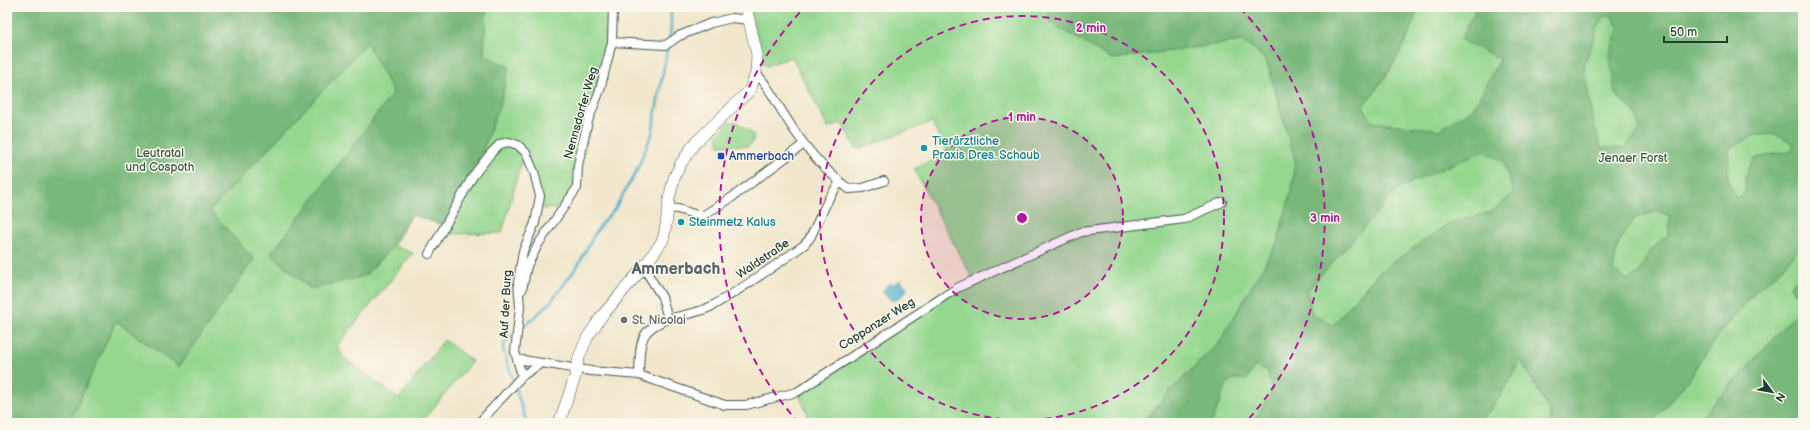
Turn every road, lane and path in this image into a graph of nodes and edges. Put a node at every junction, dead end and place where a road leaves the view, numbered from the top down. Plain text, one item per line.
1 (613, 7) edge
2 (746, 7) edge
3 (748, 20) junction
4 (612, 42) junction
5 (756, 73) junction
6 (804, 144) junction
7 (884, 181) dead end
8 (840, 182) junction
9 (1222, 202) dead end
10 (668, 208) junction
11 (429, 254) dead end
12 (644, 268) junction
13 (521, 295) junction
14 (668, 319) junction
15 (517, 359) junction
16 (540, 364) junction
17 (578, 368) junction
18 (639, 375) junction
19 (520, 379) junction
20 (479, 423) edge
21 (559, 423) edge

1 - 4 street, Nennsdorfer Weg
2 - 3 main road
3 - 4 street
3 - 5 main road
4 - 13 street, Nennsdorfer Weg
5 - 6 street
5 - 10 main road
6 - 8 street
6 - 10 street
7 - 8 street
8 - 14 street, Waldstraße
9 - 18 street, Coppanzer Weg
10 - 12 main road
11 - 13 street, Auf der Burg
12 - 14 street
12 - 17 main road
13 - 15 street, Auf der Burg
14 - 18 street, Waldstraße
15 - 16 street
15 - 19 street, Auf der Burg
16 - 17 street, Coppanzer Weg
16 - 19 street
17 - 18 street, Coppanzer Weg
17 - 21 main road
19 - 20 street

